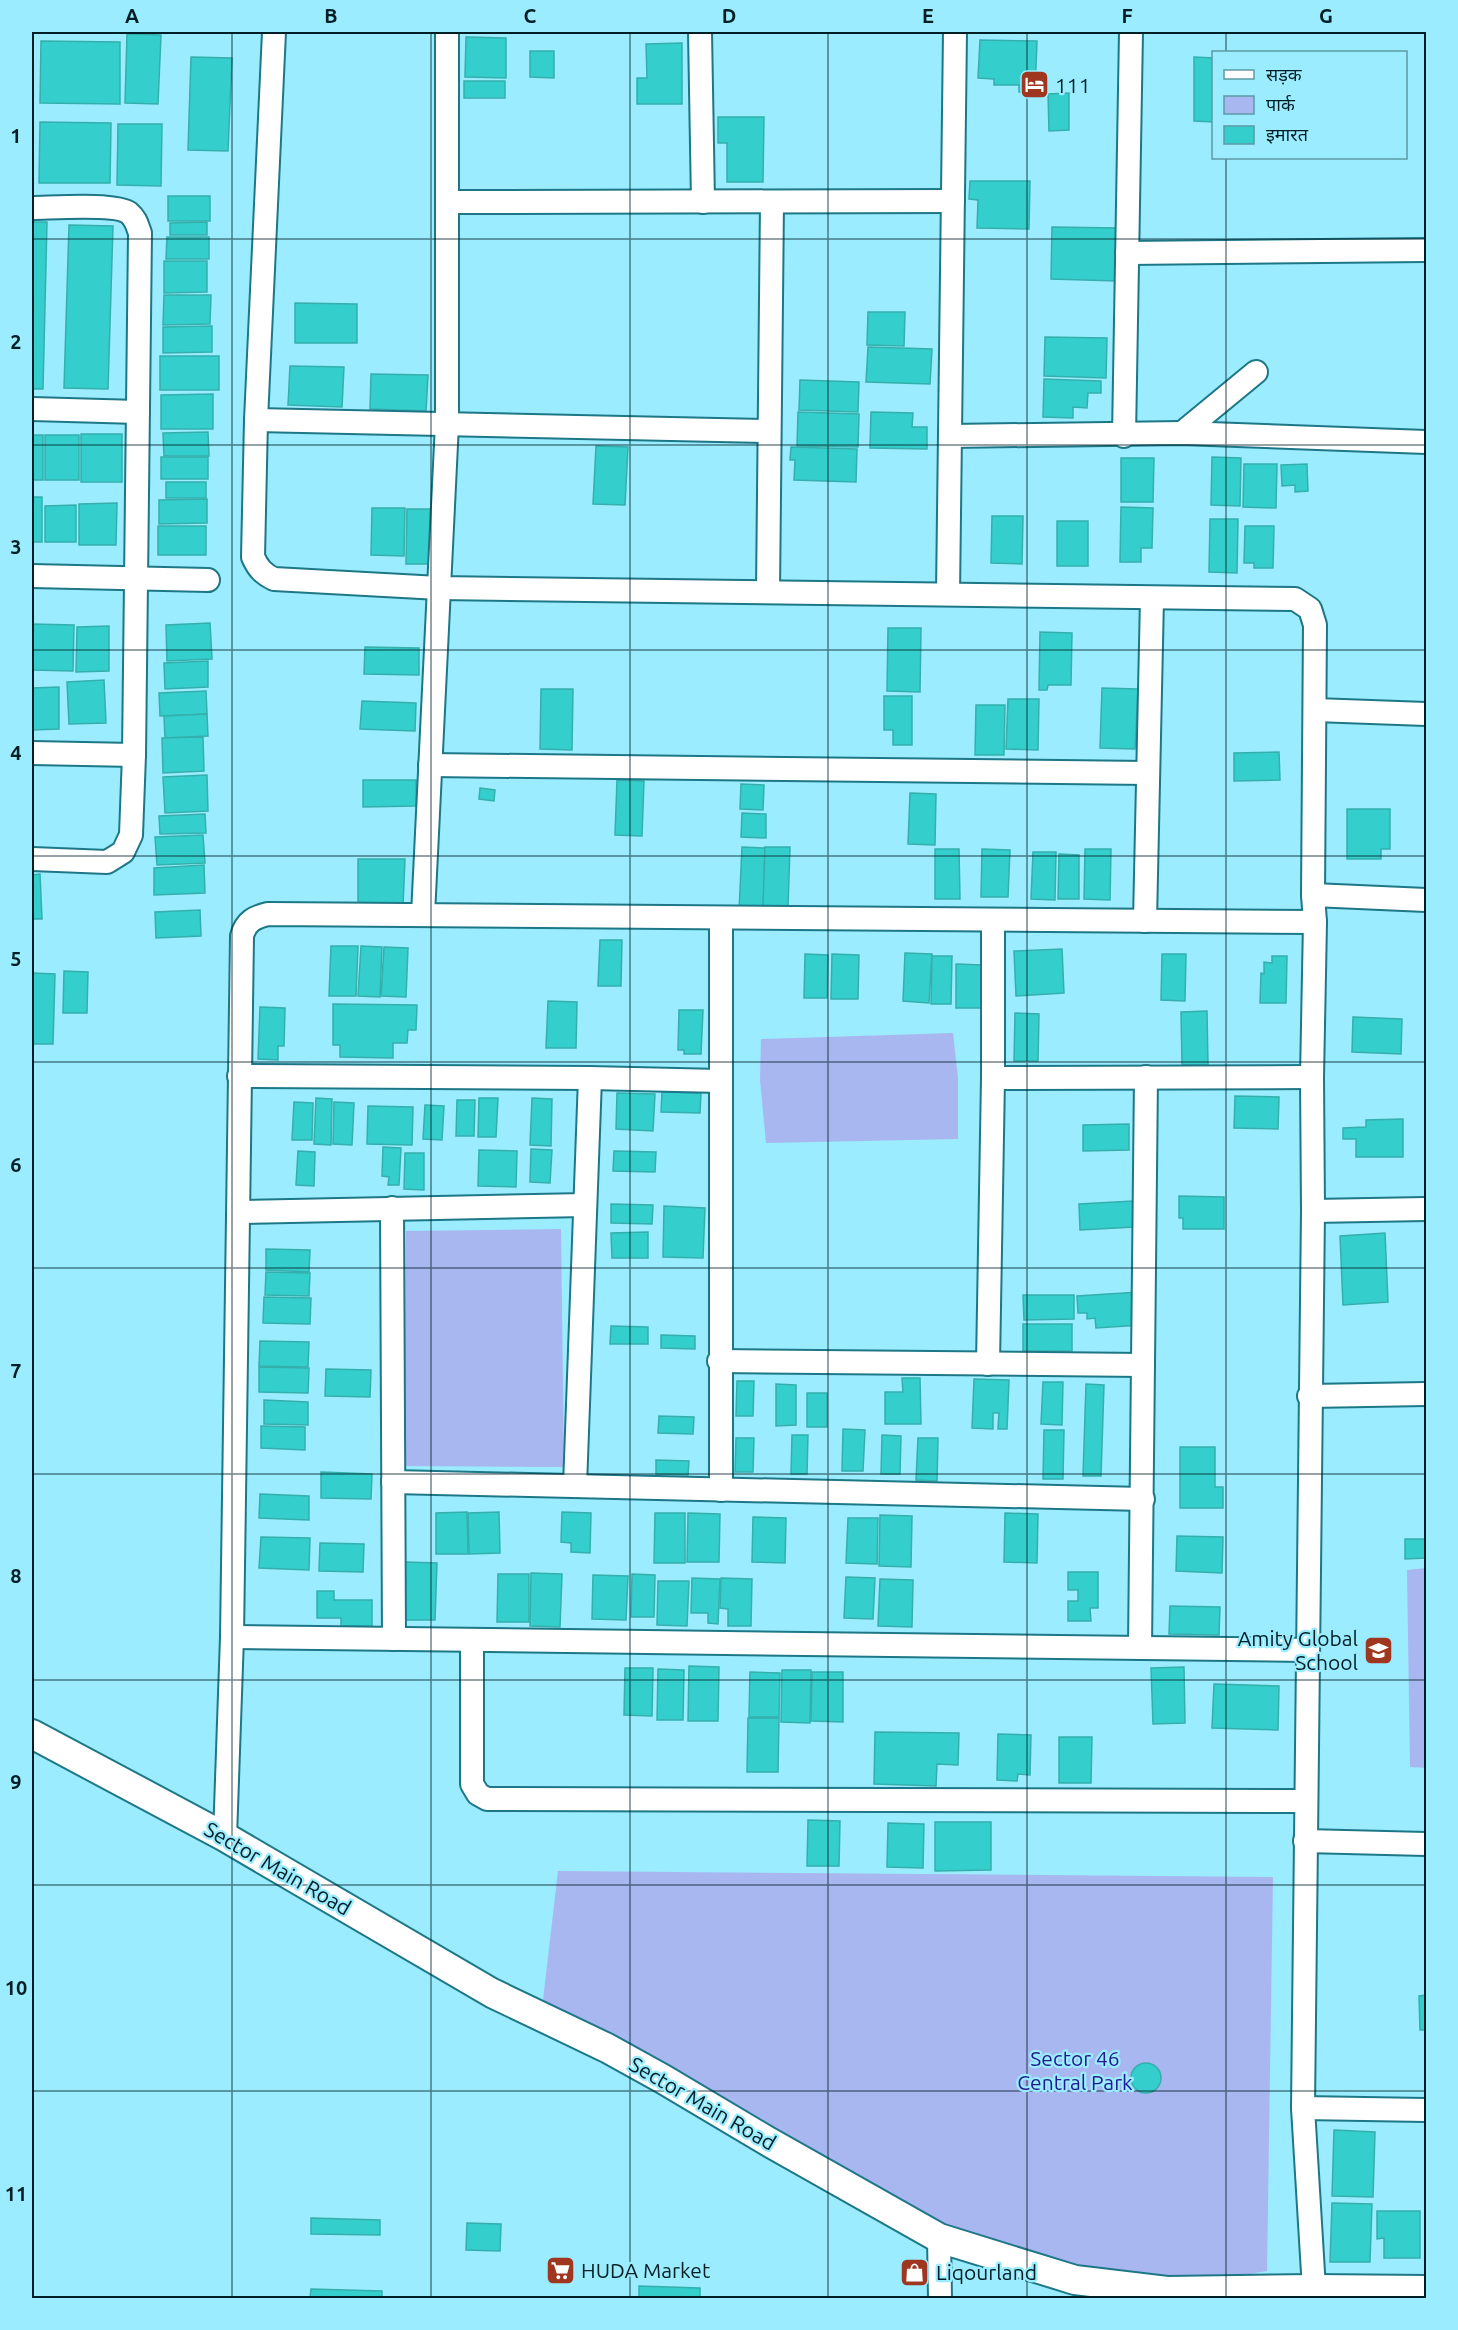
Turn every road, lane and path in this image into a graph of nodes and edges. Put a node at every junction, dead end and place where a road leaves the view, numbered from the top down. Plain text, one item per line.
1 (274, 32) edge
2 (447, 32) edge
3 (700, 32) edge
4 (955, 32) edge
5 (1131, 32) edge
6 (953, 201) junction
7 (447, 202) junction
8 (703, 202) junction
9 (772, 202) junction
10 (32, 208) edge
11 (1426, 250) edge
12 (1127, 253) junction
13 (1256, 372) dead end
14 (32, 409) edge
15 (138, 412) junction
16 (256, 420) junction
17 (447, 424) junction
18 (768, 431) junction
19 (1182, 433) junction
20 (950, 436) junction
21 (1124, 436) junction
22 (1426, 442) edge
23 (32, 576) edge
24 (135, 579) junction
25 (208, 580) dead end
26 (439, 588) junction
27 (768, 592) junction
28 (948, 594) junction
29 (1152, 598) junction
30 (1315, 710) junction
31 (1426, 714) edge
32 (32, 753) edge
33 (134, 755) junction
34 (430, 765) junction
35 (1147, 773) junction
36 (32, 859) edge
37 (1312, 895) junction
38 (1426, 900) edge
39 (423, 915) junction
40 (721, 918) junction
41 (993, 920) junction
42 (1145, 921) junction
43 (1315, 922) junction
44 (238, 1076) junction
45 (1146, 1077) junction
46 (1312, 1077) junction
47 (590, 1078) junction
48 (993, 1078) junction
49 (720, 1081) junction
50 (585, 1205) junction
51 (392, 1208) junction
52 (1426, 1209) edge
53 (1312, 1211) junction
54 (239, 1212) junction
55 (719, 1361) junction
56 (988, 1364) junction
57 (1143, 1365) junction
58 (1426, 1394) edge
59 (1310, 1396) junction
60 (393, 1482) junction
61 (575, 1486) junction
62 (721, 1490) junction
63 (1143, 1499) junction
64 (232, 1637) junction
65 (394, 1639) junction
66 (472, 1640) junction
67 (1140, 1648) junction
68 (1307, 1650) junction
69 (32, 1734) edge
70 (1306, 1801) junction
71 (225, 1837) junction
72 (1305, 1841) junction
73 (1426, 1844) edge
74 (1304, 2108) junction
75 (1426, 2110) edge
76 (939, 2238) junction
77 (1314, 2289) junction
78 (1426, 2290) edge
79 (940, 2298) edge

1 - 16 street
2 - 7 street
3 - 8 street
4 - 6 street
5 - 12 street
6 - 9 street
6 - 20 street
7 - 8 street
7 - 17 street
8 - 9 street
9 - 18 street
10 - 15 street
11 - 12 street
12 - 21 street
13 - 19 street
14 - 15 street
15 - 24 street
16 - 17 street
16 - 26 street
17 - 18 street
17 - 26 street
18 - 27 street
19 - 21 street
19 - 22 street
20 - 21 street
20 - 28 street
23 - 24 street
24 - 25 street
24 - 33 street
26 - 27 street
26 - 34 street
27 - 28 street
28 - 29 street
29 - 30 street
29 - 35 street
30 - 31 street
30 - 37 street
32 - 33 street
33 - 36 street
34 - 35 street
34 - 39 street
35 - 42 street
37 - 38 street
37 - 43 street
39 - 40 street
39 - 44 street
40 - 41 street
40 - 49 street
41 - 42 street
41 - 48 street
42 - 43 street
43 - 46 street
44 - 47 street
44 - 54 street
45 - 46 street
45 - 48 street
45 - 57 street
46 - 53 street
47 - 49 street
47 - 50 street
48 - 56 street
49 - 55 street
50 - 51 street
50 - 61 street
51 - 54 street
51 - 60 street
52 - 53 street
53 - 59 street
54 - 64 street
55 - 56 street
55 - 62 street
56 - 57 street
57 - 63 street
58 - 59 street
59 - 68 street
60 - 61 street
60 - 65 street
61 - 62 street
62 - 63 street
63 - 67 street
64 - 65 street
64 - 71 street
65 - 66 street
66 - 67 street
66 - 70 street
67 - 68 street
68 - 70 street
69 - 71 street, Sector Main Road
70 - 72 street
71 - 76 street, Sector Main Road
72 - 73 street
72 - 74 street
74 - 75 street
74 - 77 street
76 - 77 street, Sector Main Road
76 - 79 street
77 - 78 street, Sector Main Road

